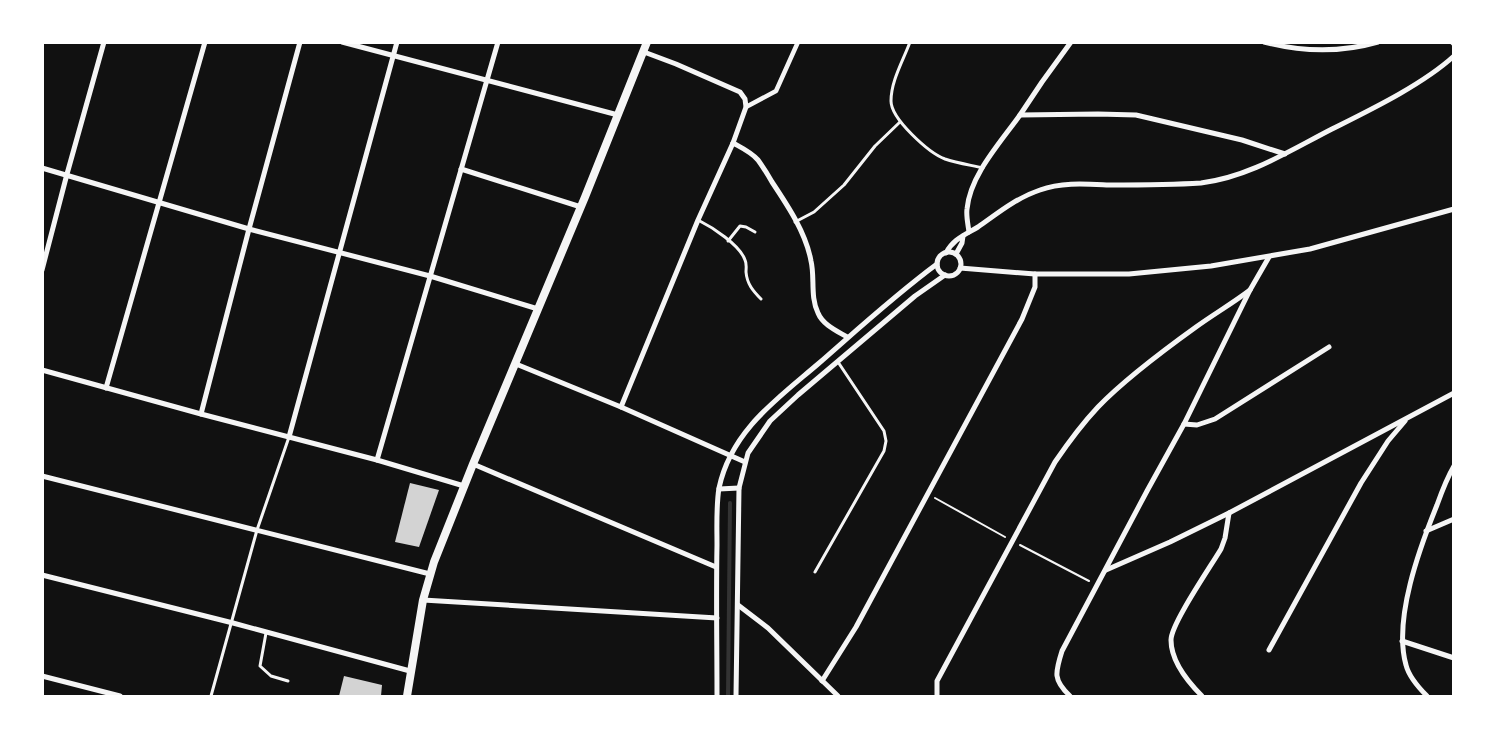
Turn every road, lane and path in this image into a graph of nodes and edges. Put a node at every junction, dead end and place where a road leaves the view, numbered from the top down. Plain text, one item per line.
1 (104, 42) edge
2 (205, 42) edge
3 (300, 42) edge
4 (342, 42) edge
5 (397, 42) edge
6 (498, 42) edge
7 (647, 42) edge
8 (798, 42) edge
9 (910, 42) edge
10 (1071, 42) edge
11 (1264, 42) edge
12 (1378, 42) edge
13 (644, 52) junction
14 (393, 56) junction
15 (1454, 56) edge
16 (487, 80) junction
17 (746, 106) junction
18 (1020, 115) junction
19 (618, 116) junction
20 (900, 122) junction
21 (733, 143) junction
22 (1285, 154) junction
23 (42, 168) edge
24 (983, 168) junction
25 (461, 169) junction
26 (67, 174) junction
27 (161, 202) junction
28 (581, 207) junction
29 (1454, 209) edge
30 (698, 220) junction
31 (795, 222) junction
32 (249, 229) junction
33 (755, 232) dead end
34 (969, 232) junction
35 (963, 236) junction
36 (728, 241) junction
37 (340, 252) junction
38 (946, 253) junction
39 (956, 254) junction
40 (1269, 257) junction
41 (937, 264) junction
42 (960, 268) junction
43 (42, 270) edge
44 (1035, 274) junction
45 (945, 275) junction
46 (430, 276) junction
47 (1250, 290) junction
48 (761, 299) dead end
49 (538, 309) junction
50 (847, 337) junction
51 (1329, 347) dead end
52 (837, 361) junction
53 (516, 364) junction
54 (42, 370) edge
55 (106, 388) junction
56 (1454, 393) edge
57 (620, 407) junction
58 (201, 414) junction
59 (1406, 418) junction
60 (1184, 424) junction
61 (289, 437) junction
62 (730, 457) junction
63 (377, 460) junction
64 (745, 462) junction
65 (473, 464) junction
66 (1454, 466) edge
67 (42, 476) edge
68 (464, 486) junction
69 (739, 488) junction
70 (719, 489) junction
71 (1229, 513) junction
72 (1454, 519) edge
73 (257, 530) junction
74 (1426, 530) junction
75 (716, 567) junction
76 (1106, 570) junction
77 (815, 572) dead end
78 (430, 574) junction
79 (42, 575) edge
80 (423, 600) junction
81 (738, 605) junction
82 (716, 618) junction
83 (233, 623) junction
84 (266, 632) junction
85 (1402, 641) junction
86 (1269, 650) dead end
87 (1454, 658) edge
88 (410, 671) junction
89 (42, 676) edge
90 (288, 681) dead end
91 (822, 681) junction
92 (120, 696) edge
93 (211, 696) edge
94 (407, 696) edge
95 (717, 696) edge
96 (736, 696) edge
97 (838, 696) edge
98 (937, 696) edge
99 (1070, 696) edge
100 (1202, 696) edge
101 (1427, 696) edge

1 - 26 street
2 - 27 street
3 - 32 street
4 - 14 street
5 - 14 street
6 - 16 street
7 - 13 street
8 - 17 street
9 - 20 lane
10 - 18 street
11 - 12 street
13 - 17 street
13 - 19 street
14 - 16 street
14 - 37 street
15 - 22 street
16 - 19 street
16 - 25 street
17 - 21 street
18 - 22 street
18 - 24 street
19 - 28 street
20 - 24 lane
20 - 31 lane
21 - 30 street
21 - 31 street
22 - 34 street
23 - 26 street
24 - 34 street
25 - 28 street
25 - 46 street
26 - 27 street
26 - 43 street
27 - 32 street
27 - 55 street
28 - 49 street
29 - 40 street
30 - 36 lane
30 - 57 street
31 - 50 street
32 - 37 street
32 - 58 street
33 - 36 lane
34 - 35 street
35 - 38 street
35 - 39 street
36 - 48 lane
37 - 46 street
37 - 61 street
38 - 39 street
38 - 41 street
39 - 42 street
40 - 44 street
40 - 47 street
41 - 45 street
41 - 50 street
42 - 44 street
42 - 45 street
44 - 91 street
45 - 52 street
46 - 49 street
46 - 63 street
47 - 60 street
47 - 98 street
49 - 53 street
50 - 62 street
51 - 60 street
52 - 64 street
52 - 77 lane
53 - 57 street
53 - 65 street
54 - 55 street
55 - 58 street
56 - 59 street
57 - 62 street
58 - 61 street
59 - 71 street
59 - 86 street
60 - 76 street
61 - 63 street
61 - 73 lane
62 - 64 street
62 - 70 street
63 - 68 street
64 - 69 street
65 - 68 street
65 - 75 street
66 - 74 street
67 - 73 street
68 - 78 street
69 - 70 street
69 - 81 street
70 - 75 street
71 - 76 street
71 - 100 street
72 - 74 street
73 - 78 street
73 - 83 lane
74 - 85 street
75 - 82 street
76 - 99 street
78 - 80 street
79 - 83 street
80 - 82 street
80 - 88 street
81 - 91 street
81 - 96 street
82 - 95 street
83 - 84 street
83 - 93 lane
84 - 88 street
84 - 90 lane
85 - 87 street
85 - 101 street
88 - 94 street
89 - 92 street
91 - 97 street

